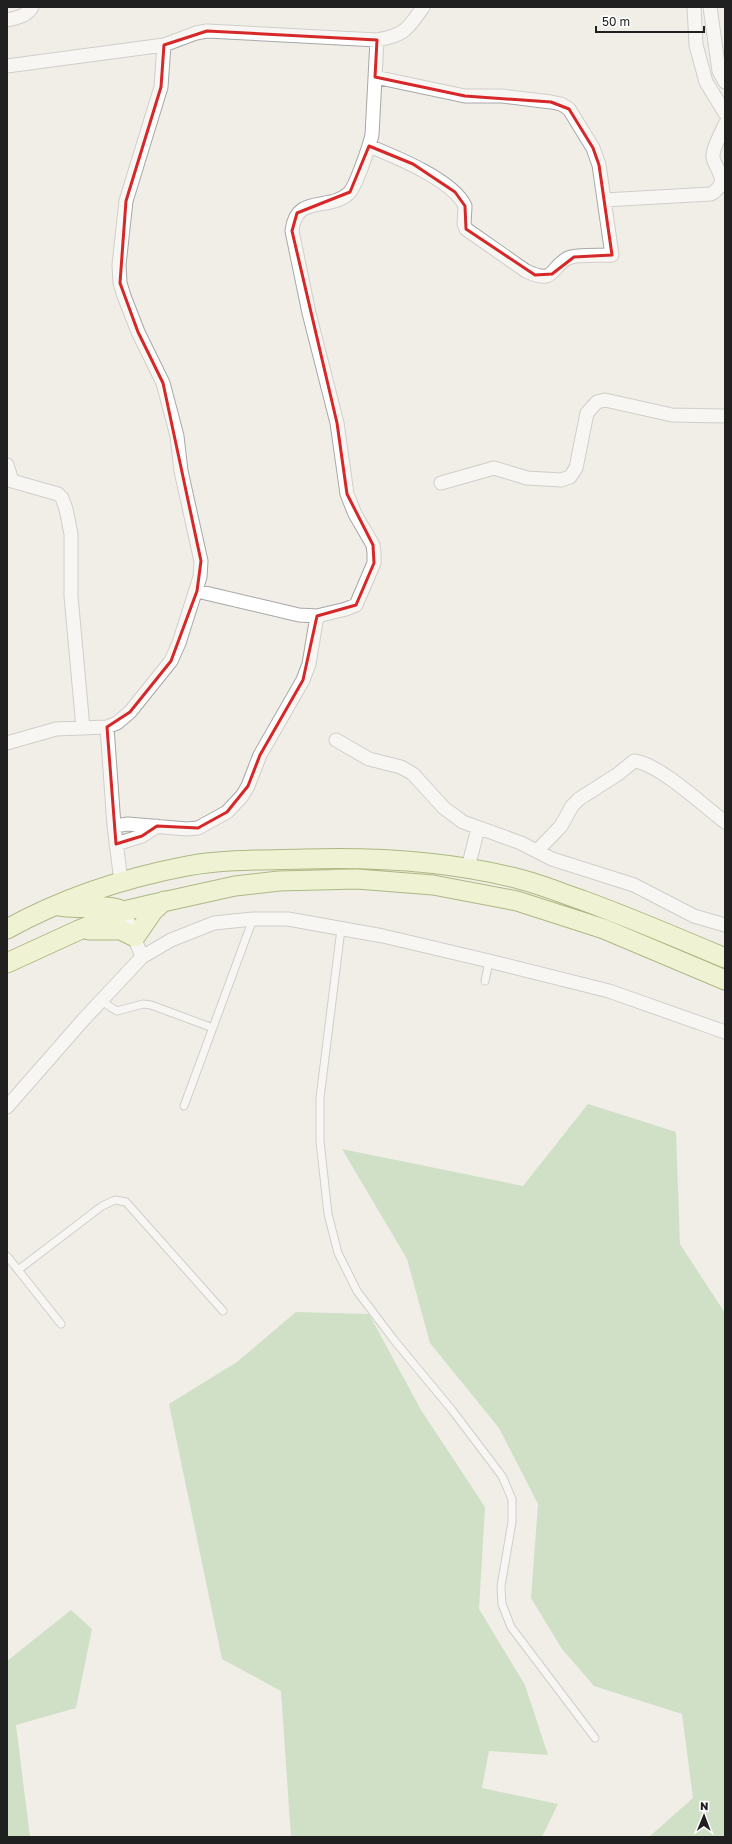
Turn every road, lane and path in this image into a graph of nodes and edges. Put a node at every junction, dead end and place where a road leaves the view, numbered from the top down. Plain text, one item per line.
1 (32, 7) edge
2 (423, 7) edge
3 (694, 7) edge
4 (710, 7) edge
5 (7, 20) edge
6 (377, 40) junction
7 (164, 45) junction
8 (7, 66) edge
9 (375, 77) junction
10 (725, 82) edge
11 (725, 113) edge
12 (725, 124) edge
13 (369, 146) junction
14 (604, 200) junction
15 (725, 416) edge
16 (7, 465) edge
17 (441, 483) dead end
18 (197, 591) junction
19 (317, 616) junction
20 (108, 727) junction
21 (83, 728) junction
22 (336, 740) dead end
23 (7, 743) edge
24 (725, 821) edge
25 (114, 826) junction
26 (157, 826) junction
27 (478, 828) junction
28 (725, 832) edge
29 (116, 844) junction
30 (537, 851) junction
31 (468, 868) junction
32 (121, 881) junction
33 (164, 901) junction
34 (56, 906) junction
35 (124, 911) junction
36 (253, 919) junction
37 (725, 925) edge
38 (7, 929) edge
39 (341, 929) junction
40 (76, 930) junction
41 (135, 937) junction
42 (142, 957) junction
43 (725, 958) edge
44 (489, 961) junction
45 (7, 963) edge
46 (725, 980) edge
47 (484, 981) dead end
48 (101, 1001) junction
49 (212, 1028) junction
50 (725, 1032) edge
51 (184, 1106) dead end
52 (7, 1107) edge
53 (7, 1256) edge
54 (18, 1270) junction
55 (223, 1311) dead end
56 (61, 1324) dead end
57 (596, 1738) dead end

1 - 5 street
2 - 6 street
3 - 11 street
4 - 10 street
6 - 7 street
6 - 9 street
7 - 8 street
7 - 18 street
9 - 13 street
9 - 14 street
12 - 14 street
13 - 14 street
13 - 19 street
15 - 17 street
16 - 21 street
18 - 19 street
18 - 20 street
19 - 26 street
20 - 21 street
20 - 25 street
21 - 23 street
22 - 27 street
24 - 28 street
24 - 30 street
25 - 26 street
25 - 29 street
26 - 29 street
27 - 30 street
27 - 31 street
29 - 32 street
30 - 37 street
31 - 32 main road
31 - 43 main road
32 - 34 main road
33 - 35 main road
33 - 41 main road
33 - 46 main road
34 - 35 main road
34 - 38 main road
35 - 40 main road
35 - 41 street
36 - 39 street
36 - 42 street
36 - 49 lane
39 - 44 street
39 - 57 lane
40 - 41 main road
40 - 45 main road
41 - 42 street
42 - 48 street
44 - 47 lane
44 - 50 street
48 - 49 lane
48 - 52 street
49 - 51 lane
53 - 54 lane
54 - 55 lane
54 - 56 lane

